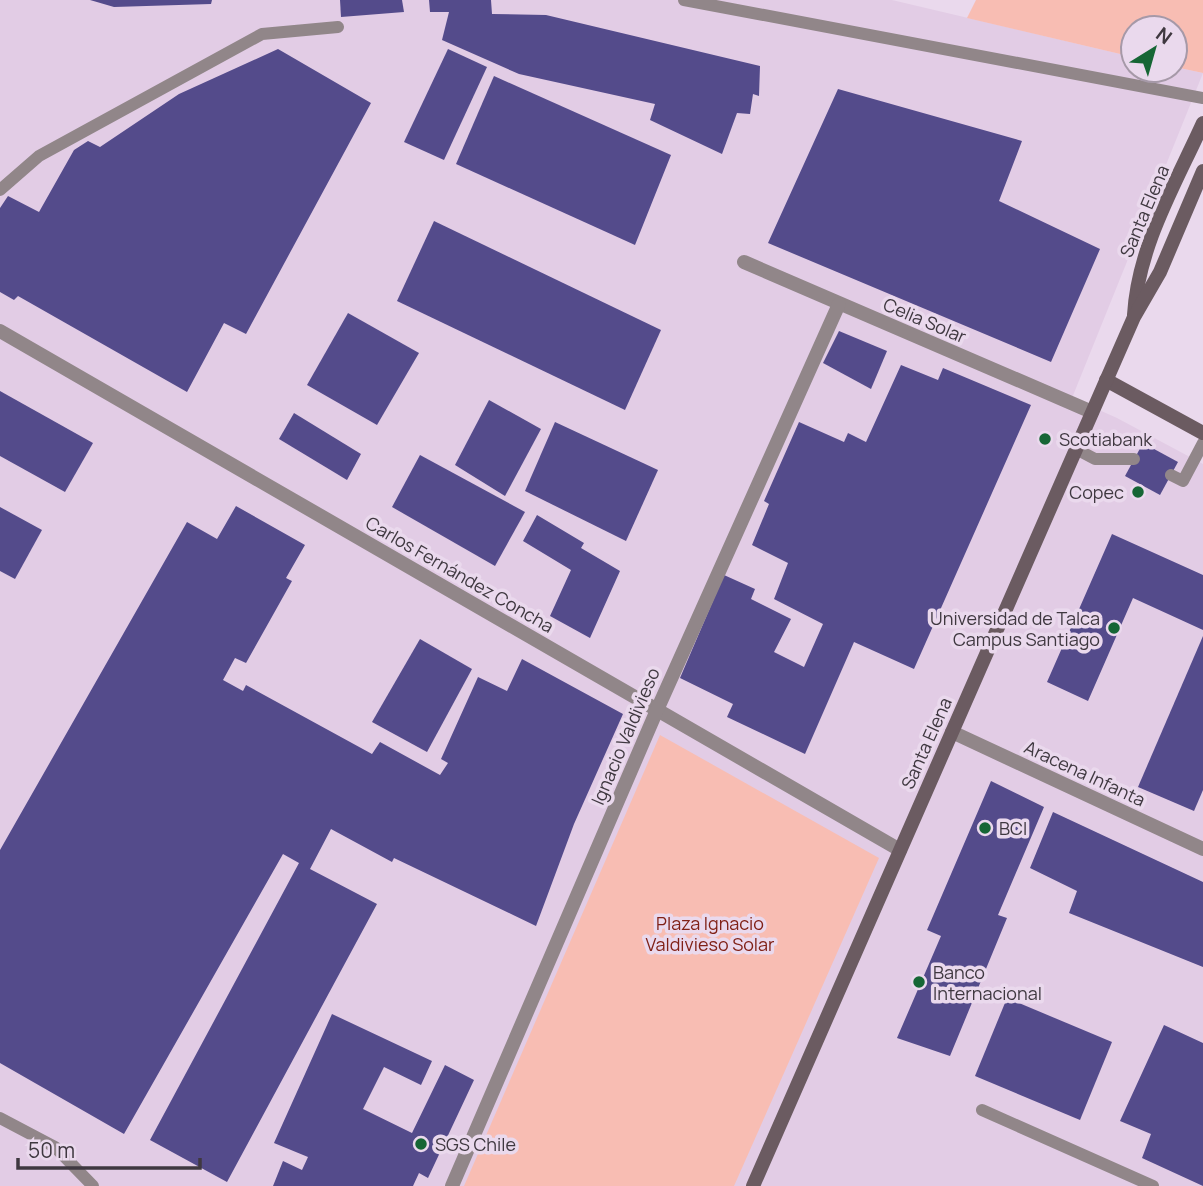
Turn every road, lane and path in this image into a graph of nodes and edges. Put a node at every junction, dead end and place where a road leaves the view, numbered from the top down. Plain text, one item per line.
1 (684, 0) edge
2 (338, 26) dead end
3 (1203, 98) edge
4 (1203, 123) edge
5 (1203, 171) edge
6 (0, 190) edge
7 (744, 262) dead end
8 (839, 304) junction
9 (1134, 317) junction
10 (0, 331) edge
11 (1106, 380) junction
12 (1092, 412) junction
13 (1203, 433) edge
14 (1203, 443) edge
15 (1076, 449) junction
16 (1134, 459) dead end
17 (1171, 475) dead end
18 (657, 710) junction
19 (952, 732) junction
20 (1203, 849) edge
21 (900, 850) junction
22 (982, 1110) dead end
23 (0, 1118) edge
24 (93, 1186) edge
25 (452, 1186) edge
26 (753, 1186) edge
27 (1153, 1186) edge

1 - 3 lane
2 - 6 lane
4 - 9 main road, Santa Elena
5 - 9 main road, Santa Elena
7 - 8 street, Celia Solar
8 - 12 street, Celia Solar
8 - 18 street, Ignacio Valdivieso
9 - 11 main road, Santa Elena
10 - 18 street, Carlos Fernández Concha
11 - 12 main road, Santa Elena
11 - 13 main road
12 - 15 main road, Santa Elena
14 - 17 lane
15 - 16 lane
15 - 19 main road, Santa Elena
18 - 21 street, Carlos Fernández Concha
18 - 25 street, Ignacio Valdivieso
19 - 20 street, Aracena Infanta
19 - 21 main road, Santa Elena
21 - 26 main road, Santa Elena
22 - 27 lane
23 - 24 lane

